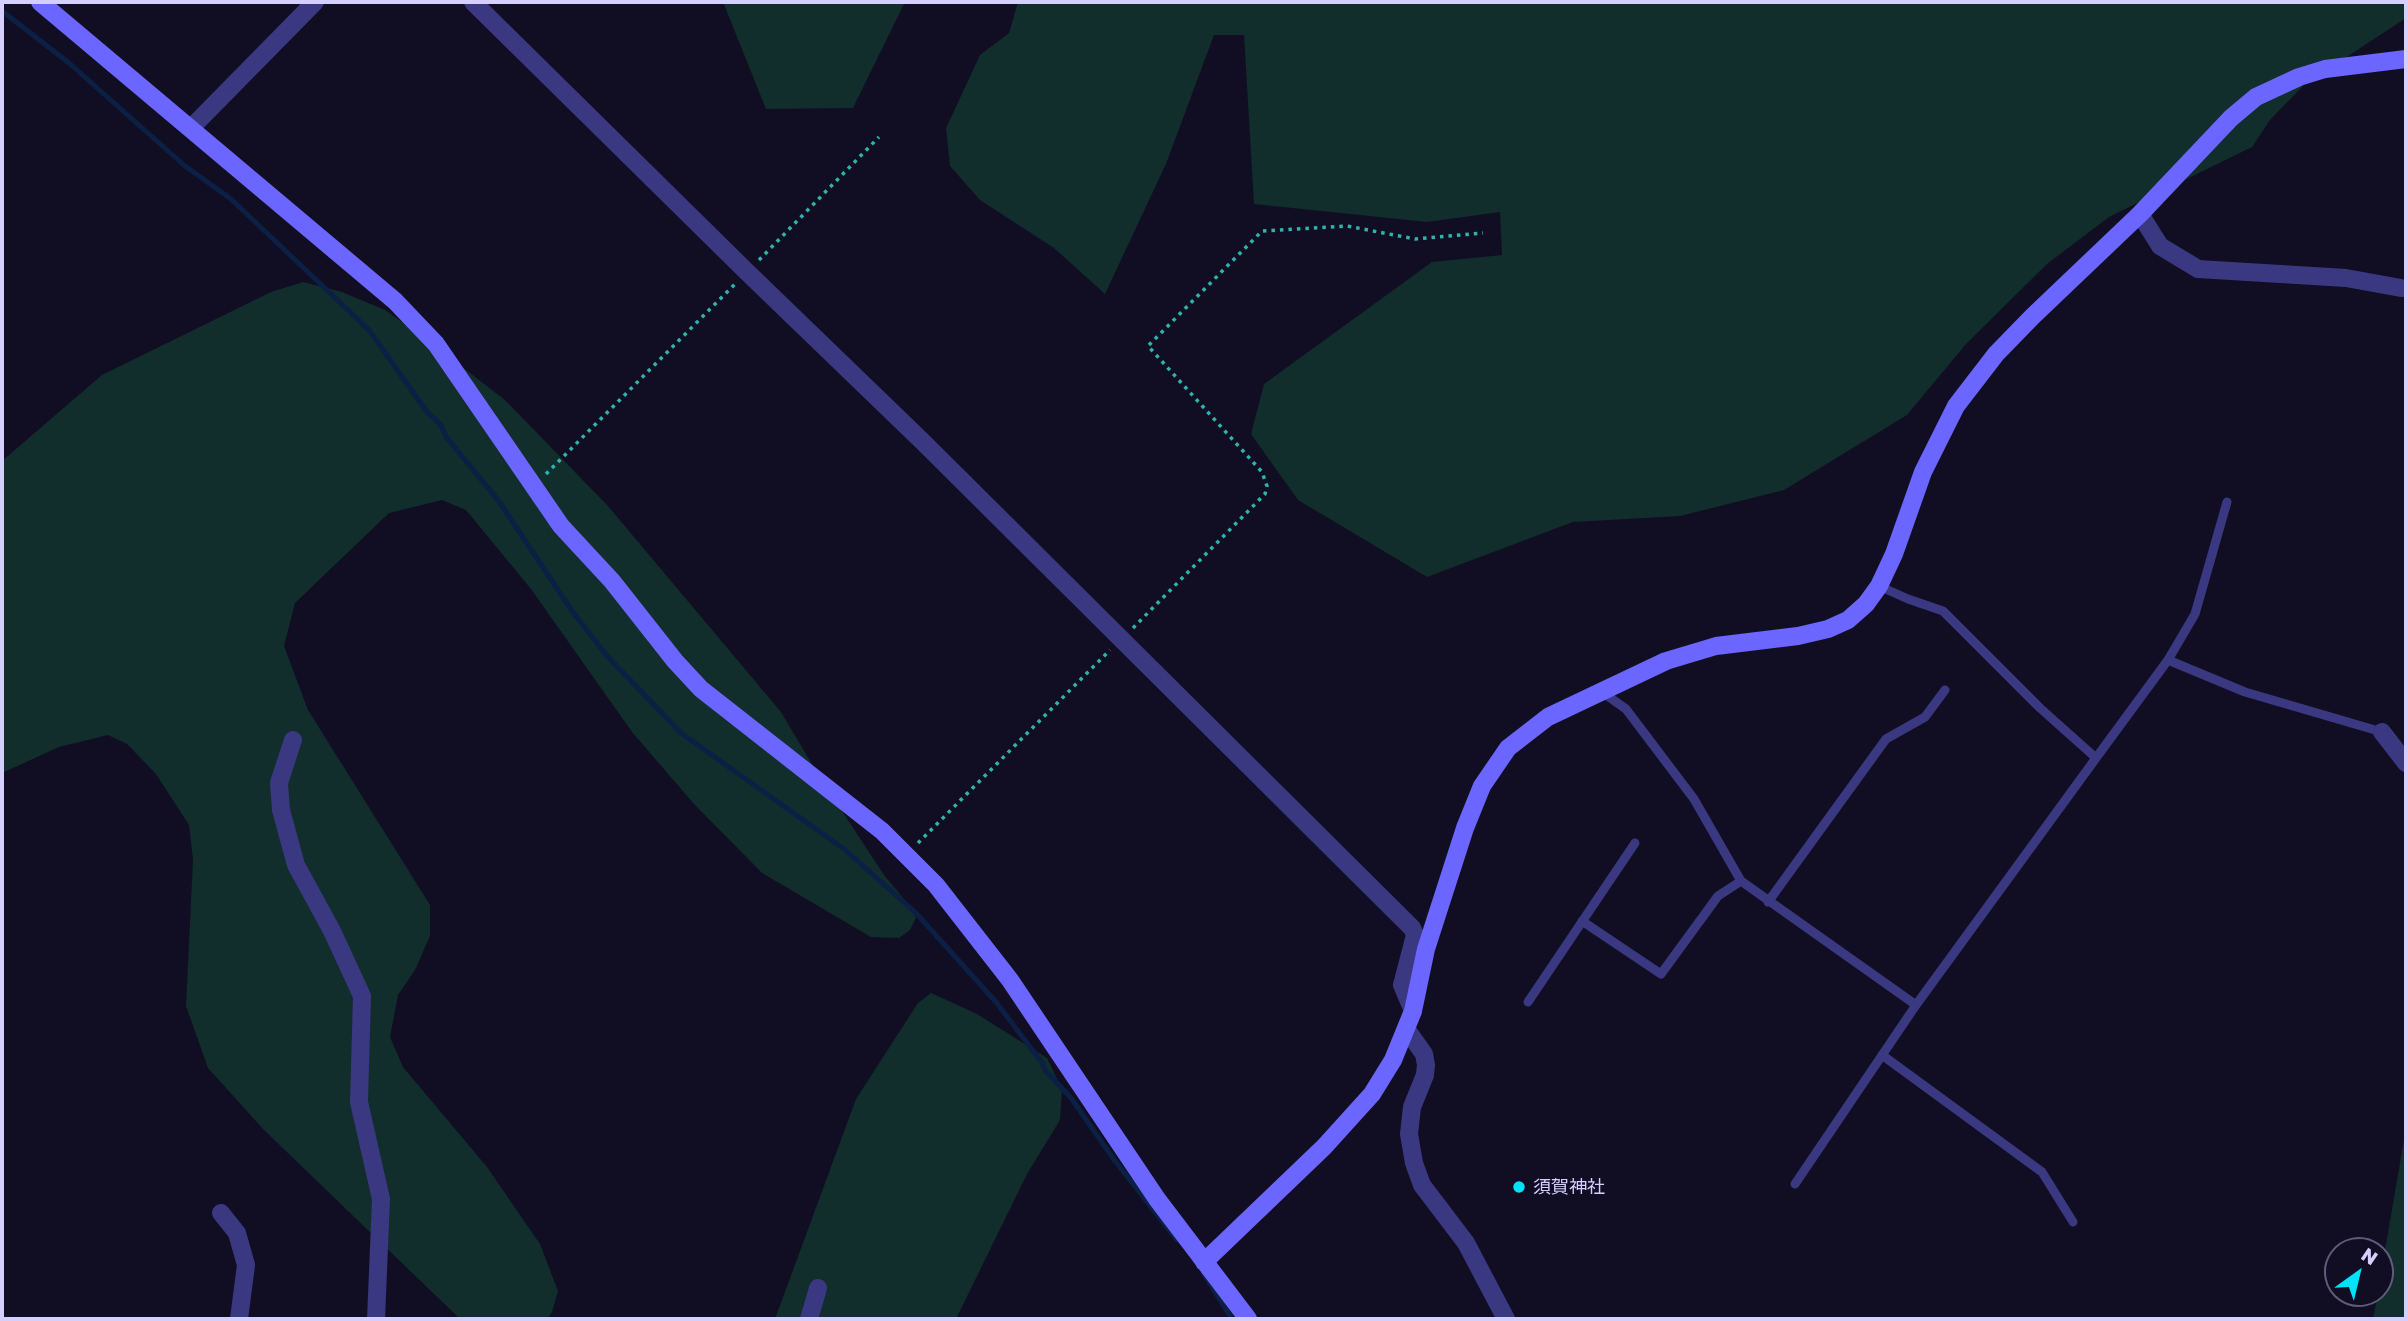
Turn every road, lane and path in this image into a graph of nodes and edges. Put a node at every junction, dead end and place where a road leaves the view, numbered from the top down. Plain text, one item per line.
1 (40, 2) edge
2 (315, 2) edge
3 (473, 2) edge
4 (2406, 60) edge
5 (191, 128) junction
6 (879, 137) dead end
7 (2140, 214) junction
8 (1483, 233) dead end
9 (747, 272) junction
10 (2403, 290) edge
11 (533, 487) junction
12 (2227, 502) dead end
13 (1879, 586) junction
14 (1121, 639) junction
15 (2168, 660) junction
16 (1944, 690) dead end
17 (1601, 691) junction
18 (2382, 732) joint
19 (293, 740) dead end
20 (2096, 758) junction
21 (2406, 763) edge
22 (1635, 843) dead end
23 (906, 854) junction
24 (1741, 881) junction
25 (1768, 901) junction
26 (1582, 921) junction
27 (1528, 1002) dead end
28 (1916, 1005) junction
29 (1413, 1011) junction
30 (1407, 1030) junction
31 (1882, 1055) junction
32 (1795, 1184) dead end
33 (221, 1213) dead end
34 (2073, 1222) dead end
35 (1204, 1262) junction
36 (818, 1288) dead end
37 (239, 1319) edge
38 (376, 1319) edge
39 (809, 1319) edge
40 (1248, 1319) edge
41 (1506, 1319) edge

1 - 5 street
2 - 5 street
3 - 9 street
4 - 7 street
5 - 11 street
6 - 9 path
7 - 10 street
7 - 13 street
8 - 14 path
9 - 11 path
9 - 14 street
11 - 23 street
12 - 15 lane
13 - 17 street
13 - 20 lane
14 - 23 path
14 - 29 street
15 - 18 lane
15 - 20 lane
16 - 25 lane
17 - 24 lane
17 - 29 street
18 - 21 street
19 - 38 street
20 - 28 lane
22 - 26 lane
23 - 35 street
24 - 25 lane
24 - 26 lane
25 - 28 lane
26 - 27 lane
28 - 31 lane
29 - 30 street
30 - 35 street
30 - 41 street
31 - 32 lane
31 - 34 lane
33 - 37 street
35 - 40 street
36 - 39 street

